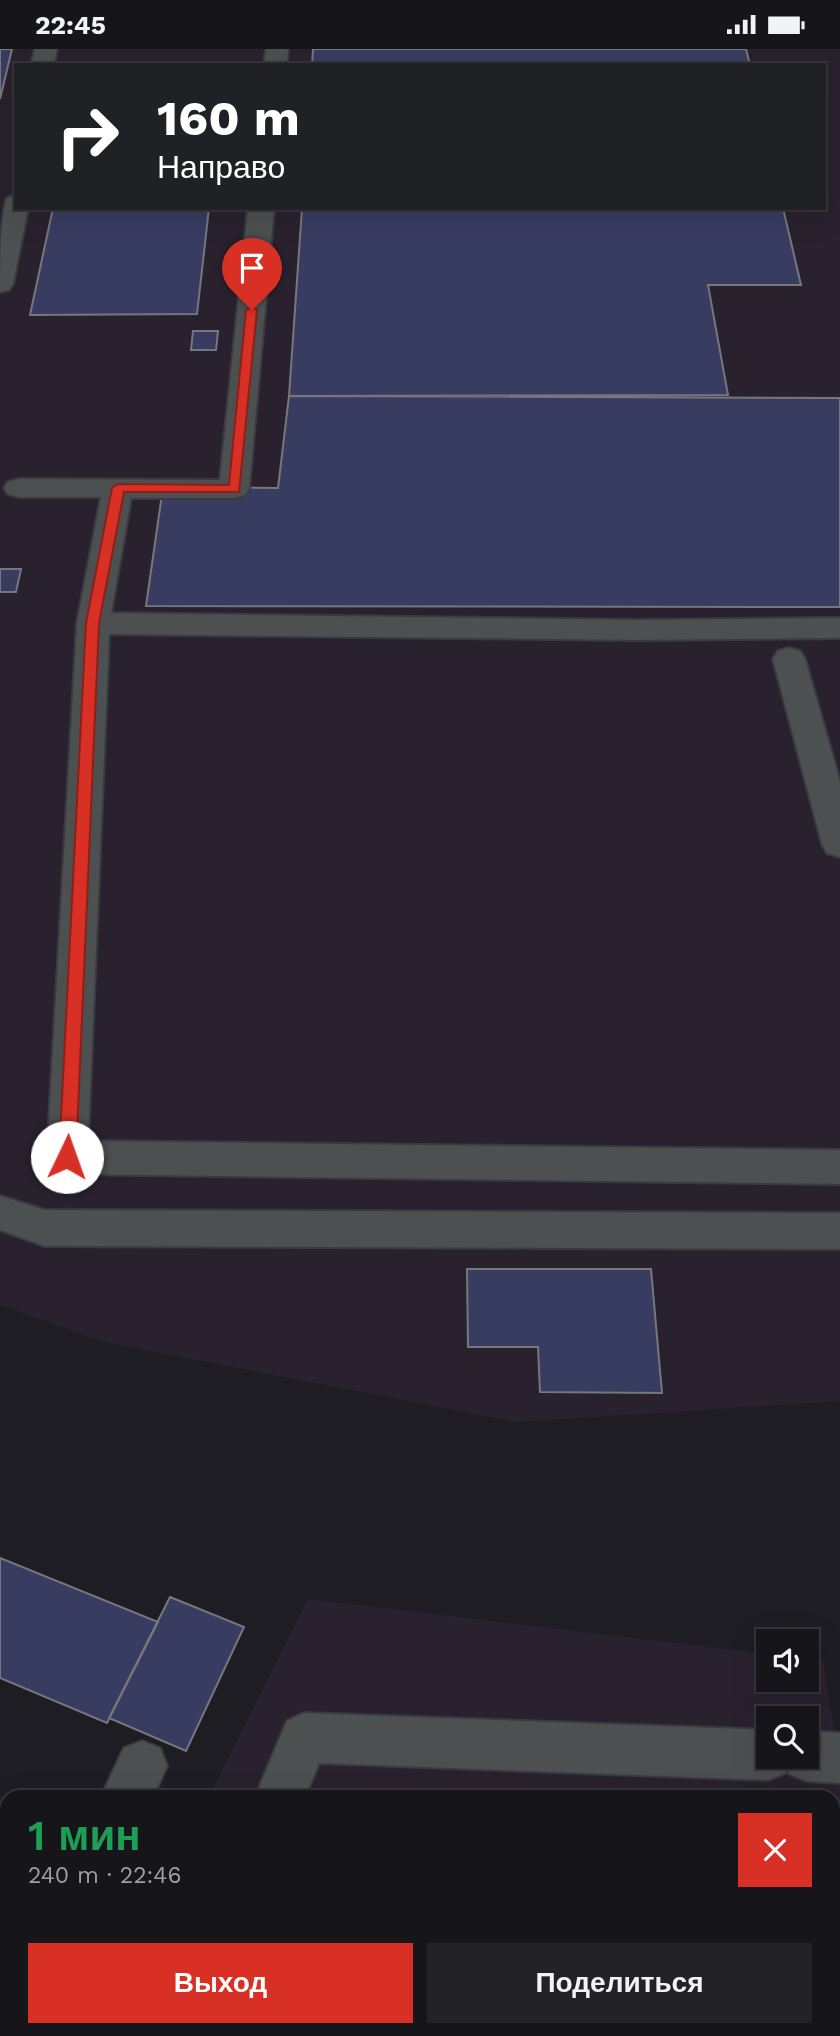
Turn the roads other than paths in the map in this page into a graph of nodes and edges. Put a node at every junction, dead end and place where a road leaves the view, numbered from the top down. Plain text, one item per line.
1 (15, 210) edge
2 (261, 210) edge
3 (0, 284) edge
4 (19, 488) dead end
5 (118, 488) junction
6 (93, 623) junction
7 (840, 628) edge
8 (789, 659) dead end
9 (840, 844) edge
10 (840, 1167) edge
11 (0, 1213) edge
12 (840, 1231) edge
13 (756, 1755) edge
14 (819, 1757) edge
15 (840, 1758) edge
16 (283, 1790) edge

1 - 3 lane
2 - 5 lane
4 - 5 lane
5 - 6 lane
6 - 7 lane
6 - 10 lane
8 - 9 lane
11 - 12 lane
13 - 16 lane
14 - 15 lane

